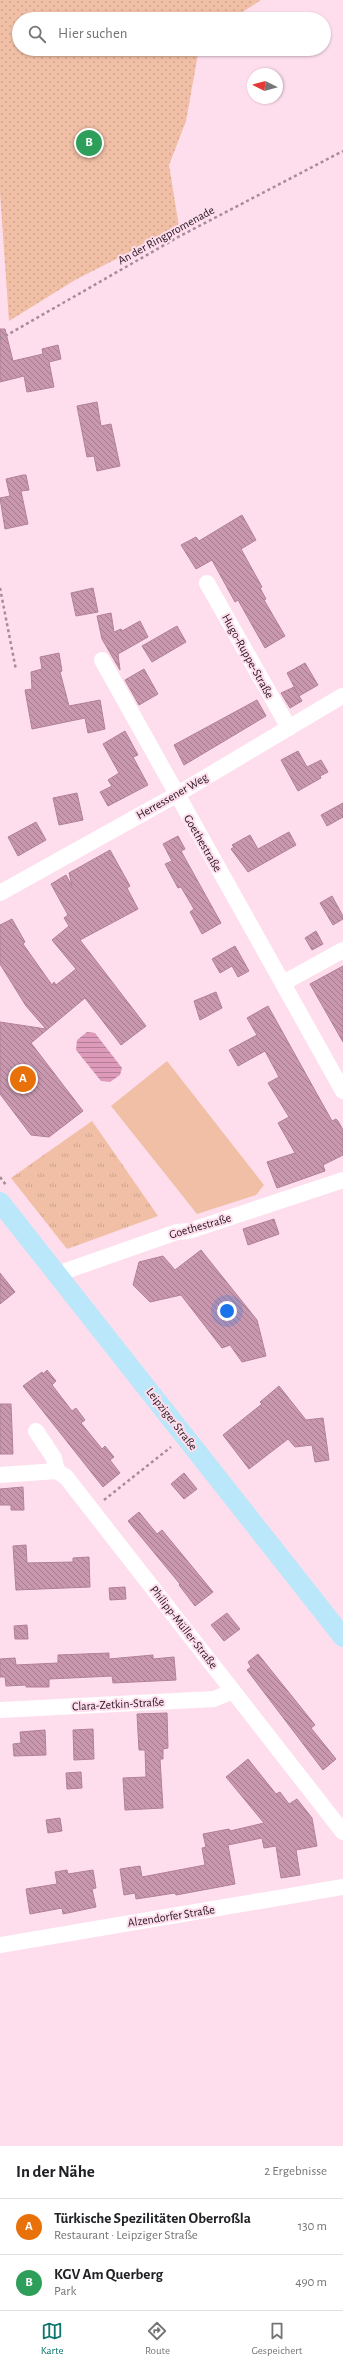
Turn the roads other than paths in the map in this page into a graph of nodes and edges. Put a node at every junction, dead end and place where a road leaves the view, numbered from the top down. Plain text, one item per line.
1 (207, 583) dead end
2 (102, 660) dead end
3 (342, 696) edge
4 (288, 728) junction
5 (176, 795) junction
6 (0, 893) edge
7 (343, 950) edge
8 (283, 983) junction
9 (343, 1091) edge
10 (343, 1180) edge
11 (0, 1202) edge
12 (57, 1274) junction
13 (36, 1431) dead end
14 (57, 1471) junction
15 (0, 1475) edge
16 (343, 1638) edge
17 (233, 1691) junction
18 (0, 1710) edge
19 (343, 1832) edge
20 (343, 1887) edge
21 (0, 1945) edge

1 - 4 street, Hugo-Ruppe-Straße
2 - 5 street, Goethestraße
3 - 4 street, Herressener Weg
4 - 5 street, Herressener Weg
5 - 6 street, Herressener Weg
5 - 8 street, Goethestraße
7 - 8 street
8 - 9 street, Goethestraße
10 - 12 street, Goethestraße
11 - 12 main road, Leipziger Straße
12 - 16 main road, Leipziger Straße
13 - 14 street
14 - 15 street
14 - 17 street, Philipp-Müller-Straße
17 - 18 street, Clara-Zetkin-Straße
17 - 19 street, Philipp-Müller-Straße
20 - 21 street, Alzendorfer Straße

